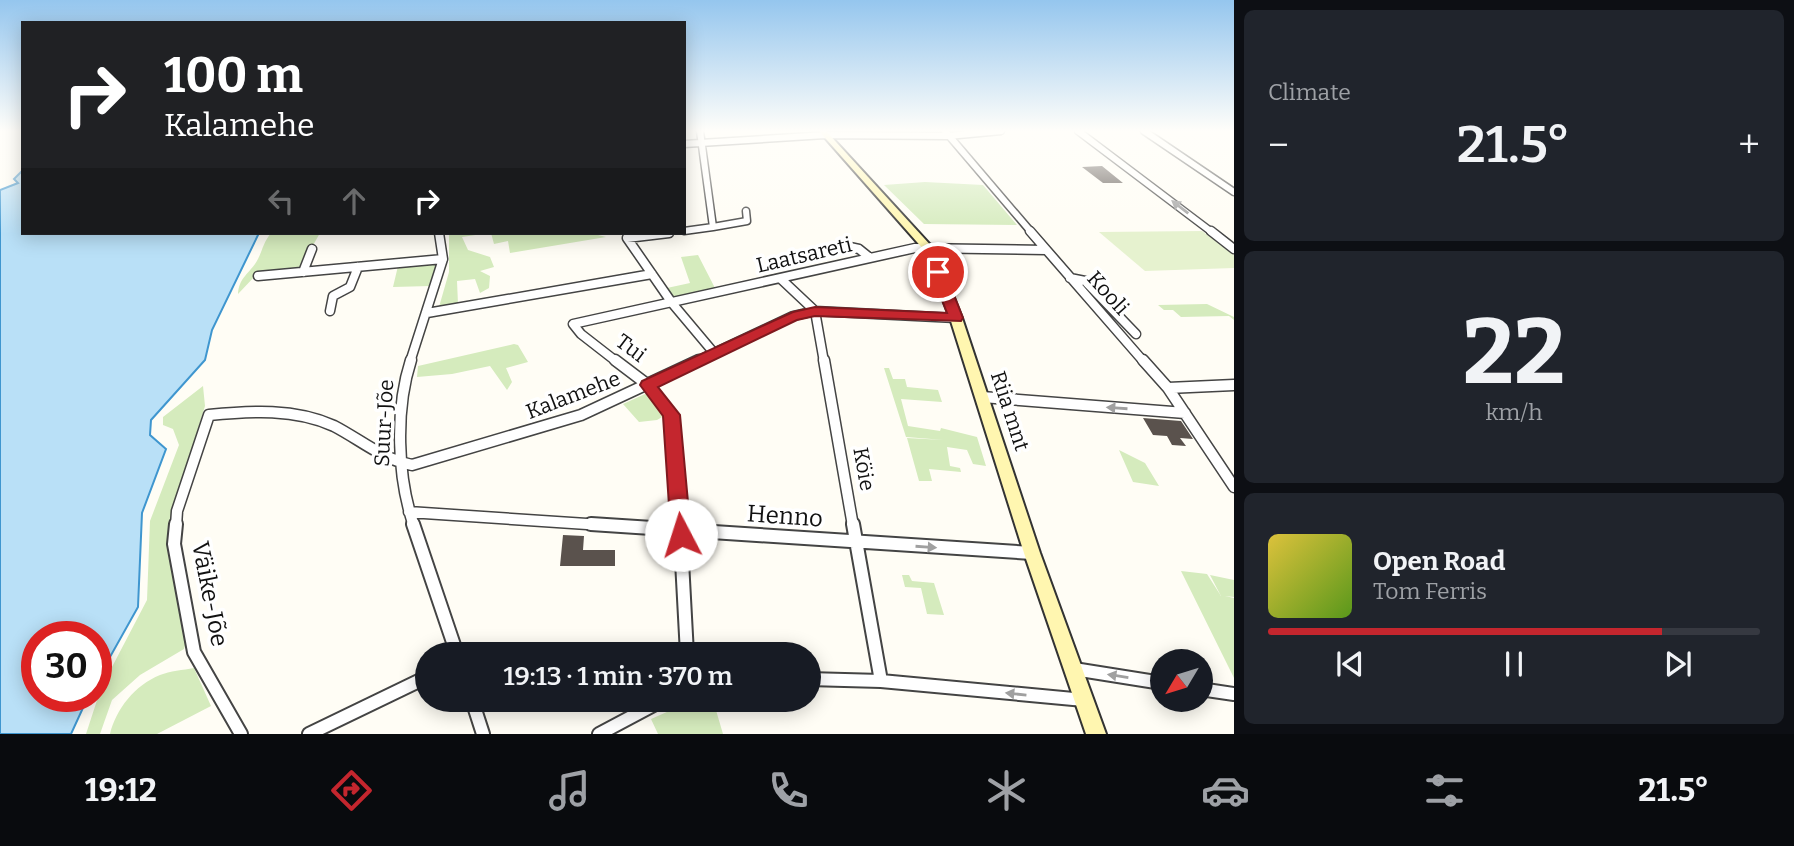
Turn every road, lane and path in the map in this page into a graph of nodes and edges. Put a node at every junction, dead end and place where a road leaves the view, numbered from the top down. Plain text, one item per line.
1 (705, 165) edge
2 (853, 165) edge
3 (973, 165) edge
4 (1124, 165) edge
5 (1195, 165) edge
6 (1234, 192) edge
7 (746, 211) dead end
8 (713, 227) junction
9 (686, 231) edge
10 (439, 235) edge
11 (642, 235) edge
12 (845, 246) dead end
13 (929, 248) junction
14 (1234, 248) edge
15 (312, 249) dead end
16 (1046, 250) junction
17 (869, 257) junction
18 (443, 259) junction
19 (358, 267) junction
20 (303, 272) junction
21 (652, 274) junction
22 (258, 276) dead end
23 (1070, 278) junction
24 (781, 279) junction
25 (672, 303) junction
26 (330, 311) dead end
27 (815, 311) junction
28 (427, 313) junction
29 (956, 318) junction
30 (573, 324) joint
31 (1136, 334) dead end
32 (714, 353) junction
33 (648, 385) junction
34 (1234, 385) edge
35 (1168, 388) junction
36 (982, 397) junction
37 (1185, 413) junction
38 (400, 463) junction
39 (1234, 487) edge
40 (409, 512) junction
41 (681, 530) junction
42 (858, 542) junction
43 (1032, 554) junction
44 (453, 642) edge
45 (686, 642) edge
46 (1074, 668) junction
47 (821, 679) edge
48 (881, 681) junction
49 (1150, 681) edge
50 (415, 683) edge
51 (1213, 691) edge
52 (1234, 694) edge
53 (1084, 700) junction
54 (476, 712) edge
55 (640, 712) edge
56 (241, 734) edge
57 (309, 734) edge
58 (483, 734) edge
59 (599, 734) edge
60 (1096, 734) edge

1 - 8 street
2 - 13 main road, Riia mnt
3 - 16 street, Kooli
14 -> 4 street
5 - 6 street
7 - 8 street
8 - 9 street
10 - 18 street, Suur-Jõe
11 - 21 street
12 - 17 street
13 - 16 street, Laatsareti
13 - 17 street, Laatsareti
13 - 29 main road, Riia mnt
15 - 20 street
16 - 23 street, Kooli
17 - 24 street, Laatsareti
18 - 19 street
18 - 28 street, Suur-Jõe
19 - 20 street
19 - 26 street
20 - 22 street
21 - 25 street
21 - 28 street
23 - 31 street
23 - 35 street, Kooli
24 - 25 street, Laatsareti
24 - 27 street
25 - 30 street, Laatsareti
25 - 32 street
27 - 29 street, Kalamehe
27 - 32 street, Kalamehe
27 - 42 street, Köie
28 - 38 street, Suur-Jõe
29 - 36 main road, Riia mnt
30 - 33 street, Tui
32 - 33 street, Kalamehe
33 - 38 street, Kalamehe
33 - 41 street, Tui
34 - 35 street
35 - 37 street, Kooli
37 -> 36 street
36 - 43 main road, Riia mnt
37 - 39 street, Kooli
38 - 40 street, Suur-Jõe
38 - 56 street, Väike-Jõe
40 - 41 street, Henno
40 - 44 street, Suur-Jõe
41 - 42 street, Henno
41 - 45 street, Tui
42 -> 43 street, Henno
42 - 48 street, Köie
43 - 46 main road, Riia mnt
49 -> 46 street
46 - 53 main road, Riia mnt
47 - 48 street
53 -> 48 street
50 - 57 street
51 - 52 street
53 - 60 main road, Riia mnt
54 - 58 street
55 - 59 street

